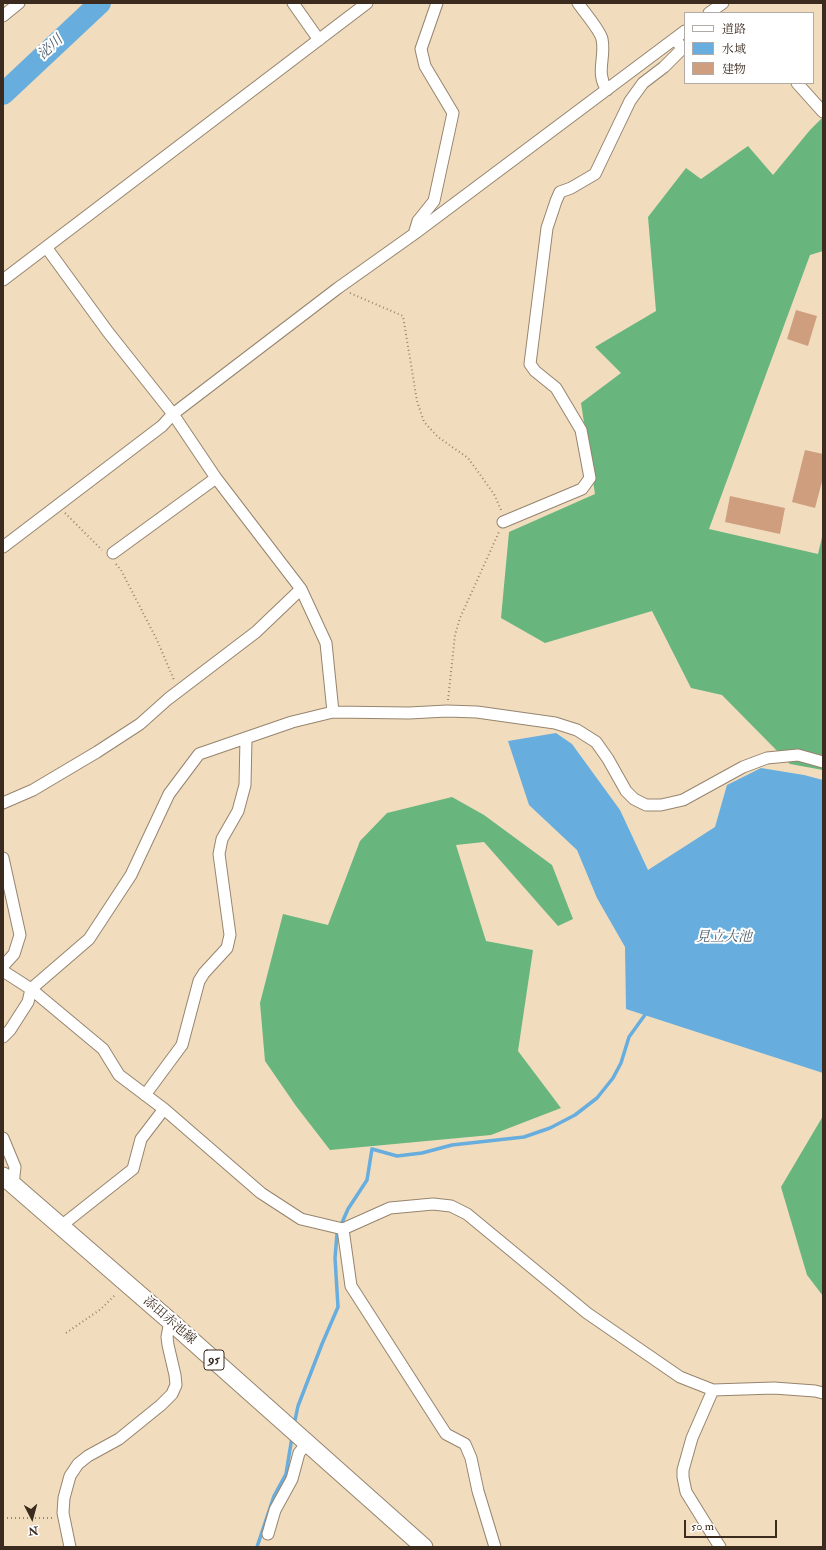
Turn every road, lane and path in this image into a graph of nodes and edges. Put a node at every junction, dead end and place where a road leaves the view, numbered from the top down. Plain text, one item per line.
1 (19, 3) edge
2 (293, 3) edge
3 (367, 3) edge
4 (437, 3) edge
5 (578, 3) edge
6 (723, 3) edge
7 (711, 12) edge
8 (3, 16) edge
9 (684, 32) edge
10 (674, 39) junction
11 (319, 40) junction
12 (684, 48) edge
13 (798, 84) edge
14 (607, 90) junction
15 (823, 112) edge
16 (414, 234) junction
17 (46, 247) junction
18 (3, 280) edge
19 (338, 288) junction
20 (173, 414) junction
21 (216, 478) junction
22 (57, 506) junction
23 (503, 522) junction
24 (3, 547) edge
25 (111, 557) junction
26 (301, 589) junction
27 (168, 699) junction
28 (447, 711) junction
29 (333, 712) junction
30 (246, 738) junction
31 (823, 762) edge
32 (3, 803) edge
33 (3, 858) edge
34 (3, 966) edge
35 (3, 971) edge
36 (31, 989) junction
37 (3, 1037) edge
38 (145, 1095) junction
39 (164, 1109) junction
40 (3, 1138) edge
41 (8, 1180) edge
42 (61, 1226) junction
43 (343, 1229) junction
44 (127, 1283) junction
45 (170, 1321) junction
46 (66, 1333) dead end
47 (713, 1390) junction
48 (823, 1393) edge
49 (307, 1443) junction
50 (7, 1518) dead end
51 (64, 1518) junction
52 (268, 1534) dead end
53 (70, 1547) edge
54 (424, 1547) edge
55 (495, 1547) edge
56 (720, 1547) edge

1 - 8 street
2 - 11 street
3 - 11 street
4 - 16 street
5 - 14 street
6 - 7 street
9 - 10 street
10 - 12 street
10 - 14 street
11 - 17 street
12 - 23 street
13 - 15 street
14 - 16 street
16 - 19 street
17 - 18 street
17 - 20 street
19 - 20 street
19 - 23 path
20 - 21 street
20 - 22 street
21 - 25 street
21 - 26 street
22 - 24 street
22 - 25 path
23 - 28 path
25 - 27 path
26 - 27 street
26 - 29 street
27 - 32 street
28 - 29 street
28 - 31 street
29 - 30 street
30 - 36 street
30 - 38 street
33 - 34 street
35 - 36 street
36 - 37 street
36 - 38 street
38 - 39 street
39 - 42 street
39 - 43 street
40 - 41 street
41 - 42 main road, 添田赤池線 / 95
42 - 44 main road, 添田赤池線 / 95
43 - 47 street
43 - 55 street
44 - 45 main road, 添田赤池線 / 95
44 - 46 path
45 - 49 main road, 添田赤池線 / 95
45 - 51 street
47 - 48 street
47 - 56 street
49 - 52 street
49 - 54 main road, 添田赤池線 / 95
50 - 51 path
51 - 53 street

